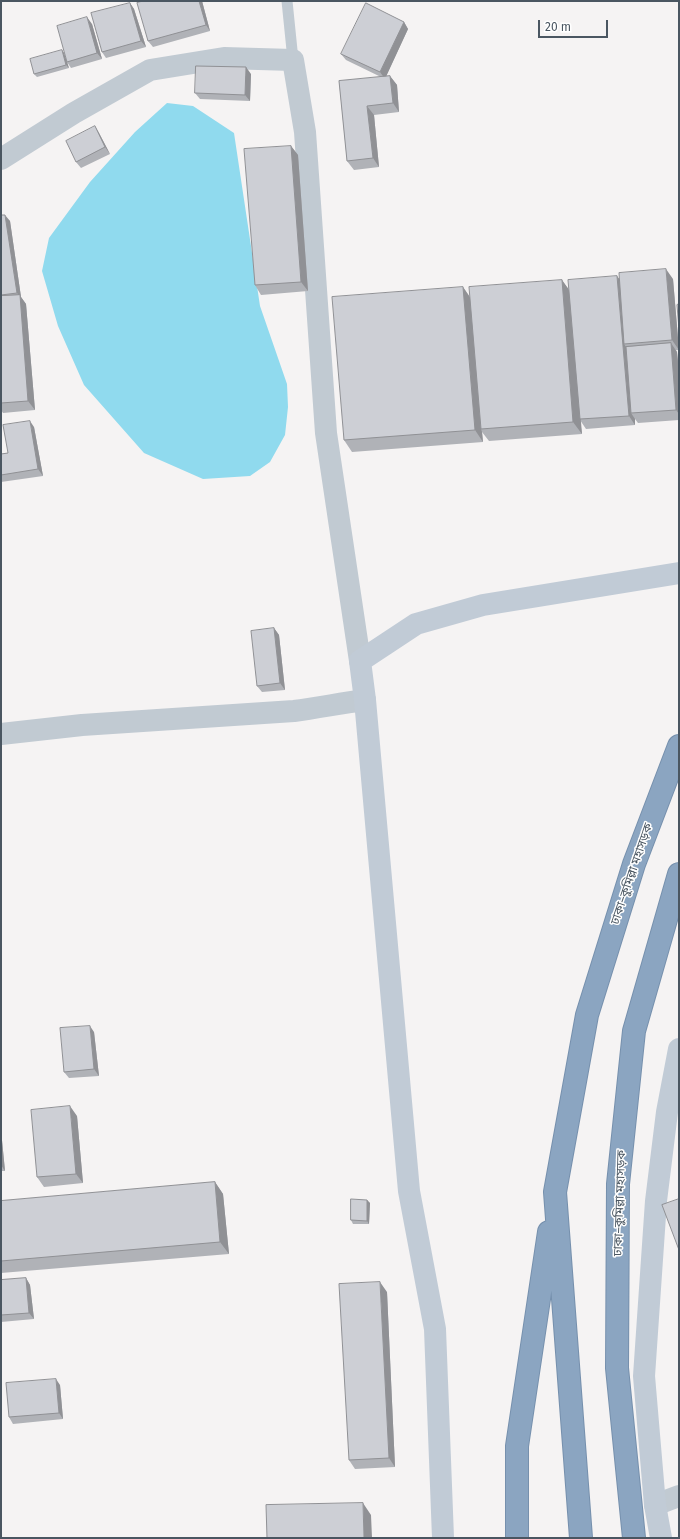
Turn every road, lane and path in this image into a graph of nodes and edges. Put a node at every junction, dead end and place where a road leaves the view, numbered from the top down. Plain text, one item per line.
1 (287, 1) edge
2 (293, 60) junction
3 (1, 159) edge
4 (679, 573) edge
5 (360, 661) junction
6 (364, 700) junction
7 (1, 734) edge
8 (679, 746) edge
9 (679, 874) edge
10 (679, 1049) edge
11 (673, 1112) edge
12 (555, 1192) junction
13 (679, 1496) edge
14 (655, 1505) junction
15 (443, 1538) edge
16 (517, 1538) edge
17 (581, 1538) edge
18 (634, 1538) edge
19 (661, 1538) edge

1 - 2 lane
2 - 3 street
2 - 5 street
4 - 5 street
5 - 6 street
6 - 7 street
6 - 15 street
8 - 12 highway, ঢাকা–কুমিল্লা মহাসড়ক
9 - 18 highway, ঢাকা–কুমিল্লা মহাসড়ক
10 - 11 street
11 - 14 street
12 - 16 highway, ঢাকা–কুমিল্লা মহাসড়ক
12 - 17 highway, ঢাকা–কুমিল্লা মহাসড়ক
13 - 14 street
14 - 19 street

